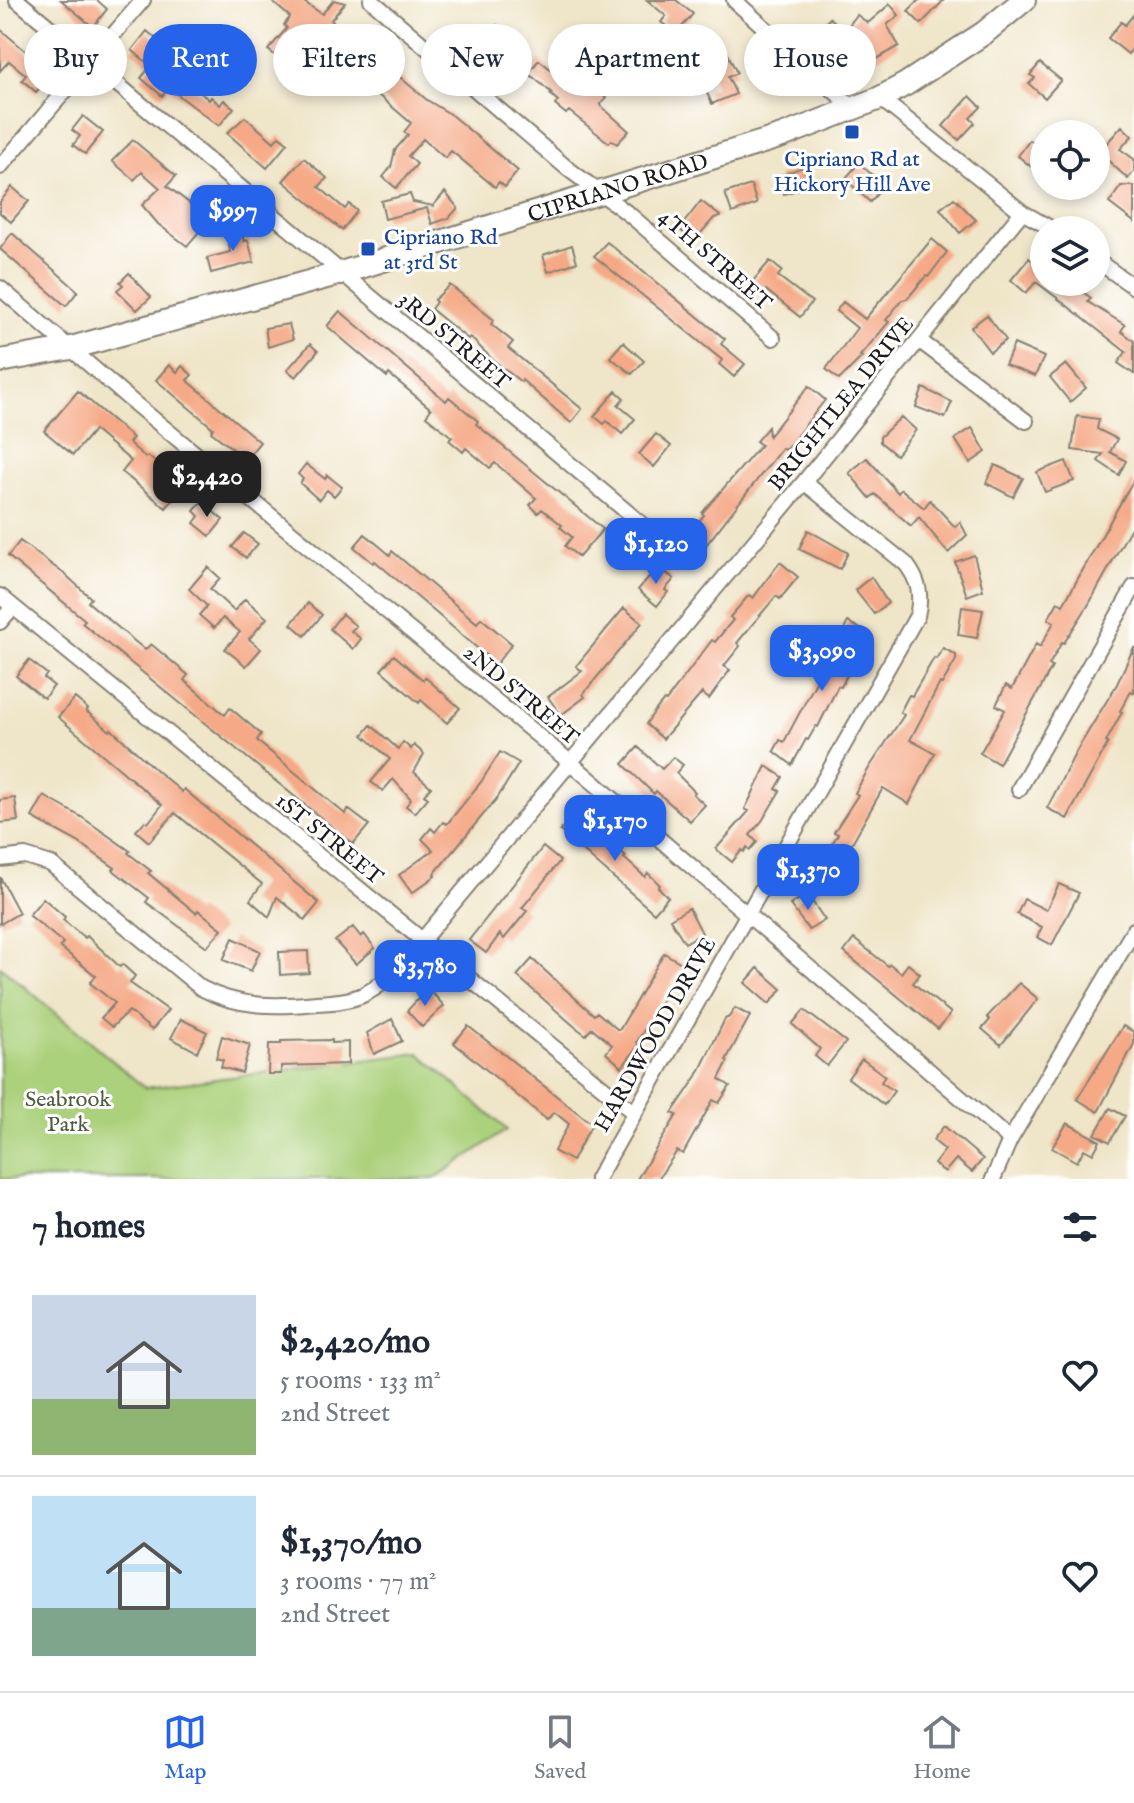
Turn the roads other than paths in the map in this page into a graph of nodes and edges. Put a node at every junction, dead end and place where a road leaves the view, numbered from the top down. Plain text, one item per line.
1 (17, 0) edge
2 (143, 0) edge
3 (371, 0) edge
4 (734, 0) edge
5 (1024, 0) edge
6 (46, 24) edge
7 (123, 24) edge
8 (127, 92) edge
9 (61, 96) edge
10 (880, 98) junction
11 (853, 108) junction
12 (0, 167) edge
13 (601, 194) junction
14 (1022, 212) junction
15 (1030, 216) edge
16 (1110, 270) edge
17 (341, 273) junction
18 (1134, 287) edge
19 (0, 288) edge
20 (773, 338) dead end
21 (920, 341) junction
22 (71, 348) junction
23 (0, 361) edge
24 (1026, 421) dead end
25 (804, 482) junction
26 (645, 527) dead end
27 (1134, 587) edge
28 (0, 596) edge
29 (13, 607) junction
30 (0, 622) edge
31 (571, 763) junction
32 (1019, 789) dead end
33 (0, 859) edge
34 (747, 916) junction
35 (1134, 930) edge
36 (421, 941) junction
37 (633, 1112) junction
38 (1010, 1140) junction
39 (597, 1179) edge
40 (993, 1179) edge

1 - 6 street, 3RD STREET
2 - 7 street
3 - 13 street, 4TH STREET
4 - 11 street
5 - 10 street, CIPRIANO ROAD
8 - 17 street, 3RD STREET
9 - 12 street
10 - 11 street, CIPRIANO ROAD
10 - 14 street
11 - 13 street, CIPRIANO ROAD
13 - 17 street, CIPRIANO ROAD
13 - 20 street, 4TH STREET
14 - 15 street
14 - 21 street, BRIGHTLEA DRIVE
16 - 18 street
17 - 22 street, CIPRIANO ROAD
17 - 26 street, 3RD STREET
19 - 22 street, 2ND STREET
21 - 24 street
21 - 25 street, BRIGHTLEA DRIVE
22 - 23 street, CIPRIANO ROAD
22 - 31 street, 2ND STREET
25 - 31 street, BRIGHTLEA DRIVE
25 - 34 street, HARDWOOD DRIVE
27 - 32 street
28 - 29 street, 1ST STREET
29 - 30 street
29 - 36 street, 1ST STREET
31 - 34 street, 2ND STREET
31 - 36 street, BRIGHTLEA DRIVE
33 - 36 street, BRIGHTLEA DRIVE
34 - 37 street, HARDWOOD DRIVE
34 - 38 street, 2ND STREET
35 - 38 street
36 - 37 street, 1ST STREET
37 - 39 street, HARDWOOD DRIVE
38 - 40 street

